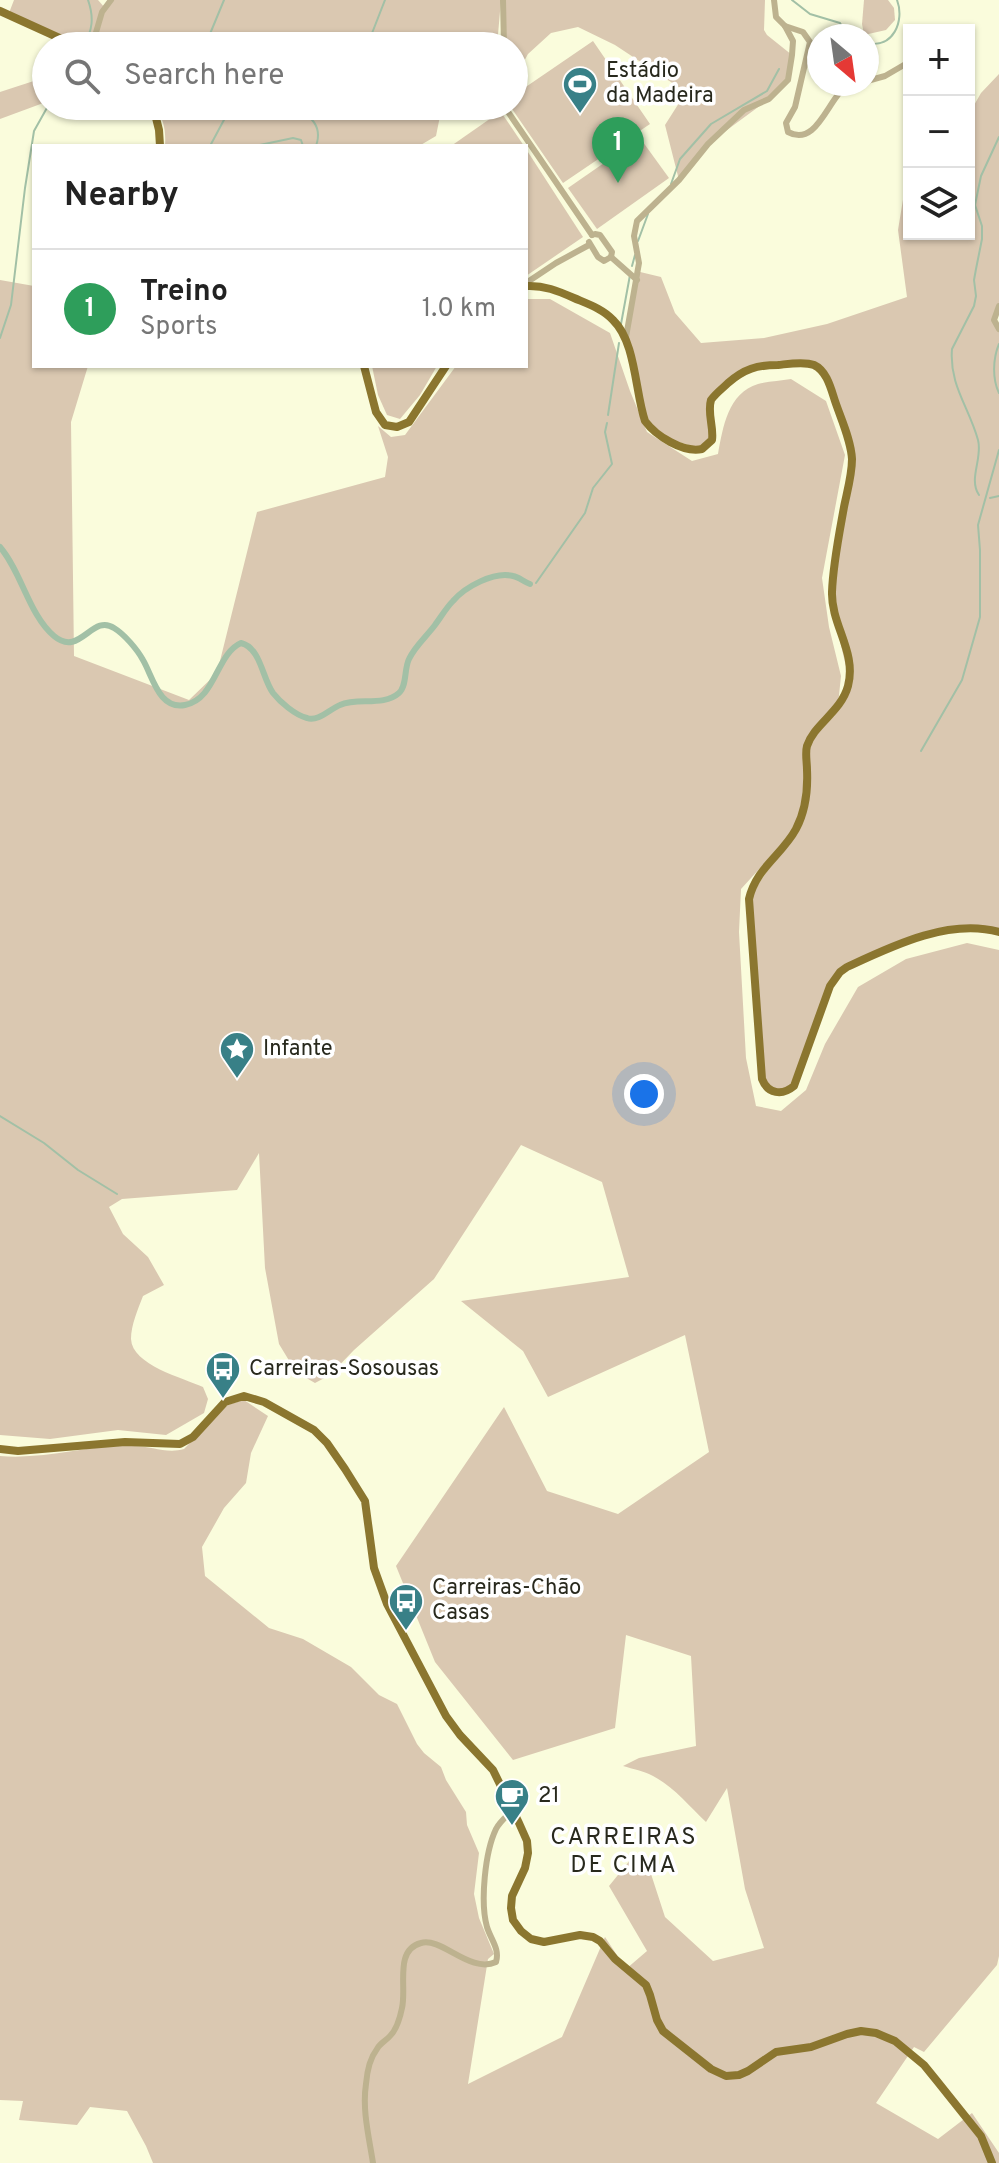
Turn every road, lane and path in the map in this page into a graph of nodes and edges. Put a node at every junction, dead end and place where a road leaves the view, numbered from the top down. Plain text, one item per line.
1 (111, 0) edge
2 (503, 0) edge
3 (774, 0) edge
4 (0, 11) edge
5 (785, 26) junction
6 (46, 32) edge
7 (96, 32) edge
8 (504, 32) edge
9 (807, 38) edge
10 (807, 55) edge
11 (903, 66) edge
12 (879, 77) edge
13 (836, 96) edge
14 (156, 120) edge
15 (514, 120) edge
16 (160, 144) edge
17 (592, 235) junction
18 (589, 245) junction
19 (611, 257) junction
20 (637, 280) junction
21 (528, 283) edge
22 (528, 286) edge
23 (999, 306) edge
24 (999, 329) edge
25 (626, 337) junction
26 (365, 368) edge
27 (445, 368) edge
28 (999, 932) edge
29 (0, 1449) edge
30 (513, 1810) junction
31 (373, 2163) edge
32 (992, 2163) edge

1 - 7 street
2 - 8 street
3 - 5 street
4 - 6 main road
5 - 9 street
5 - 20 street
10 - 13 street
11 - 12 street
14 - 16 main road
15 - 17 street
17 - 18 street
17 - 19 street
18 - 19 street
18 - 21 street
19 - 20 street
20 - 25 street
22 - 25 main road
23 - 24 street
25 - 28 main road
26 - 27 main road
29 - 30 main road
30 - 31 street
30 - 32 main road

